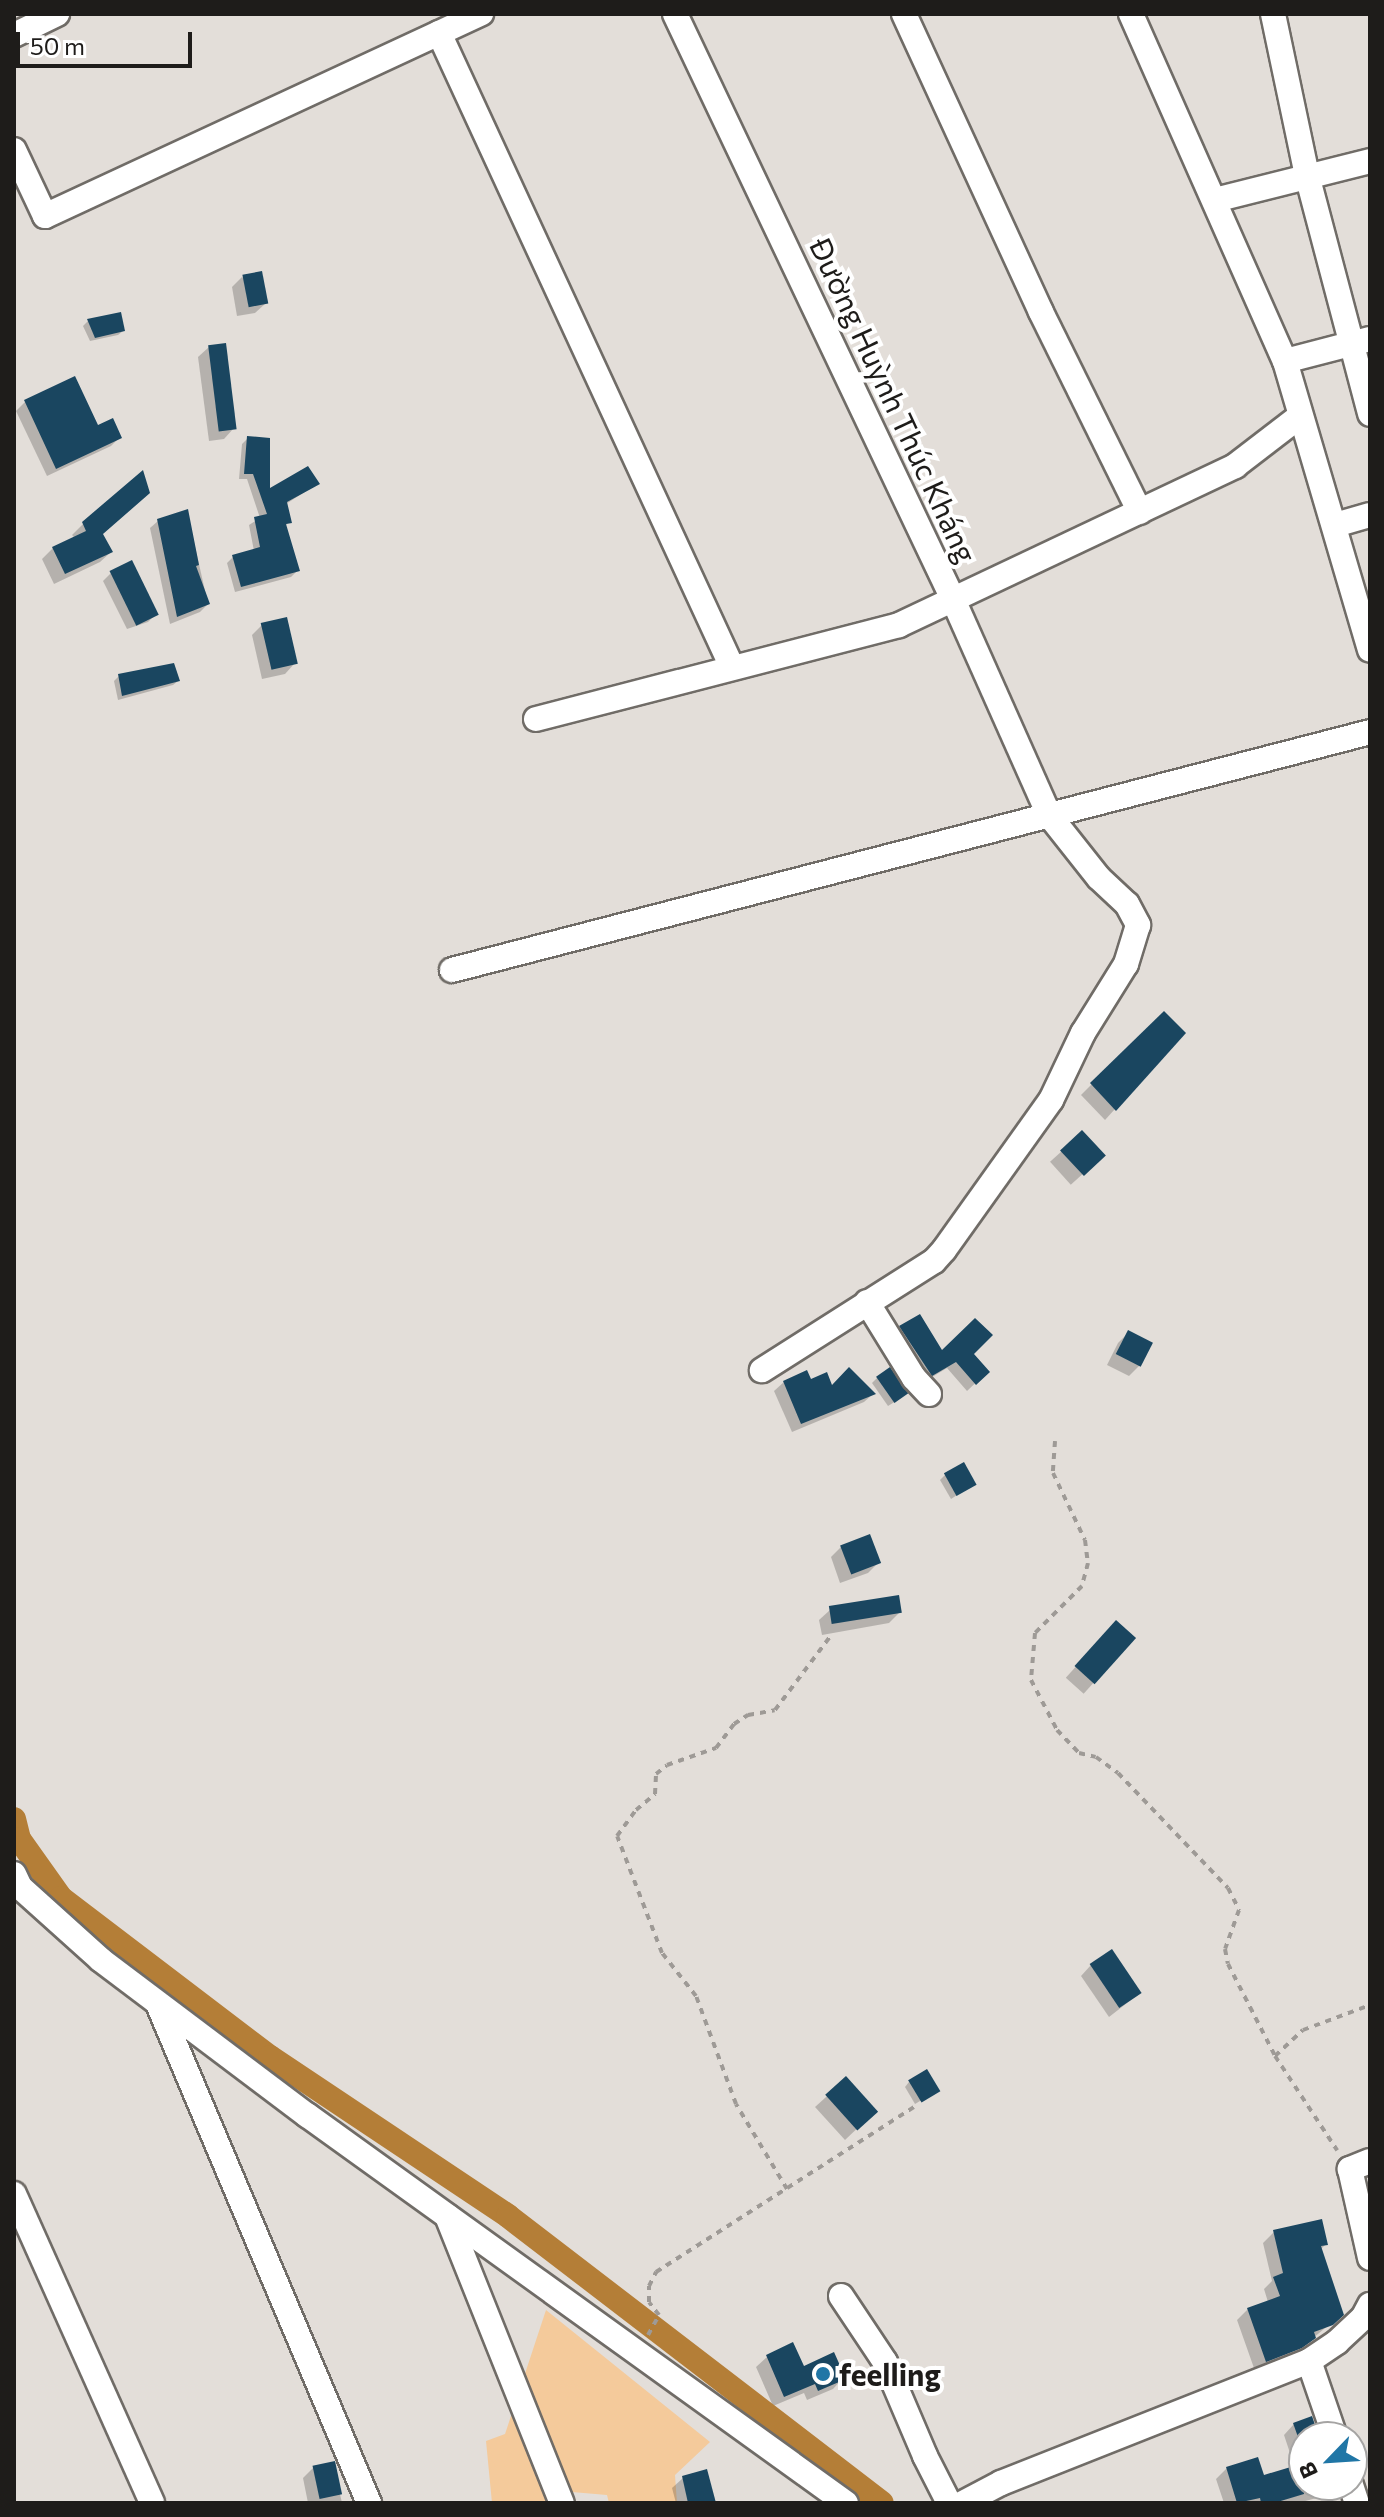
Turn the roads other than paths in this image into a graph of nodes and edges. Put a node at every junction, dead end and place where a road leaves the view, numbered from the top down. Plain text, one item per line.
1 (57, 14) edge
2 (481, 14) edge
3 (675, 14) edge
4 (904, 14) edge
5 (1131, 14) edge
6 (1273, 14) edge
7 (439, 33) junction
8 (14, 35) edge
9 (14, 150) edge
10 (1370, 161) edge
11 (1307, 175) junction
12 (1215, 200) junction
13 (1362, 341) edge
14 (1285, 361) junction
15 (1370, 414) edge
16 (1300, 416) junction
17 (1140, 512) junction
18 (1370, 515) edge
19 (1335, 525) junction
20 (952, 597) junction
21 (1370, 650) edge
22 (732, 667) junction
23 (536, 719) dead end
24 (1370, 732) edge
25 (1049, 815) junction
26 (452, 970) dead end
27 (867, 1302) junction
28 (762, 1370) dead end
29 (929, 1394) dead end
30 (14, 1874) edge
31 (157, 2002) junction
32 (1360, 2165) edge
33 (14, 2194) edge
34 (447, 2216) junction
35 (1370, 2258) edge
36 (841, 2296) dead end
37 (1370, 2305) edge
38 (1309, 2361) junction
39 (1330, 2421) edge
40 (152, 2503) edge
41 (369, 2503) edge
42 (562, 2503) edge
43 (846, 2503) edge
44 (949, 2503) edge
45 (963, 2503) edge

1 - 8 street
2 - 7 street
3 - 20 street, Đường Huỳnh Thúc Kháng
4 - 17 street
5 - 12 street
6 - 11 street
7 - 9 street
7 - 22 street
10 - 11 street
11 - 12 street
11 - 13 street
12 - 14 street
13 - 14 street
13 - 15 street
14 - 16 street
16 - 17 street
16 - 19 street
17 - 20 street
18 - 19 street
19 - 21 street
20 - 22 street
20 - 25 street, Đường Huỳnh Thúc Kháng
22 - 23 street
24 - 25 street
25 - 26 street
25 - 27 street, Đường Huỳnh Thúc Kháng
27 - 28 street
27 - 29 street
30 - 31 street
31 - 34 street
31 - 41 street
32 - 35 street
33 - 40 street
34 - 42 street
34 - 43 street
36 - 44 street
37 - 38 street
38 - 39 street
38 - 45 street

